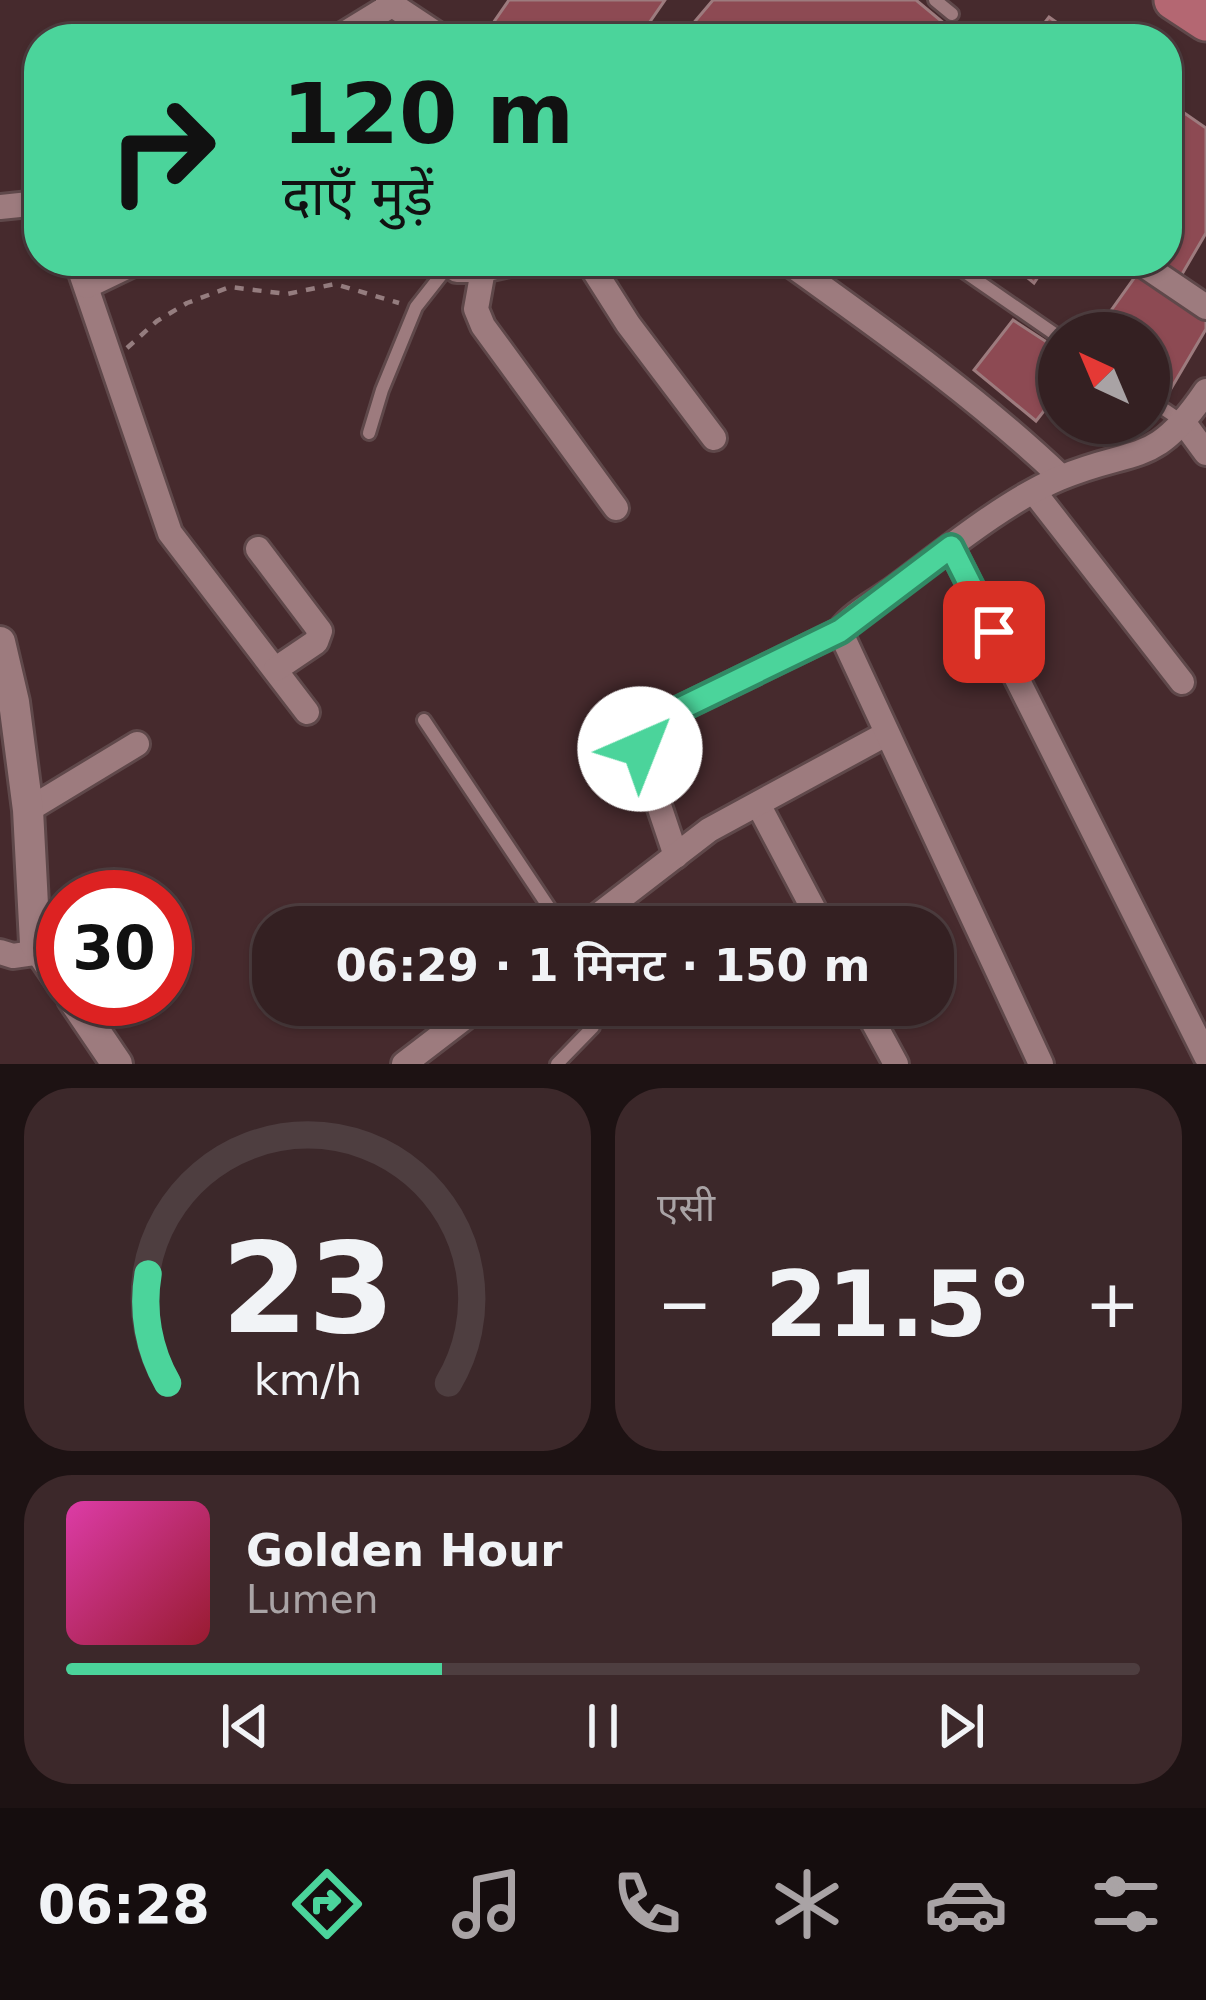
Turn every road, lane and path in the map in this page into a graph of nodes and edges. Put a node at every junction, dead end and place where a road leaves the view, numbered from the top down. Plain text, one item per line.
1 (934, 0) edge
2 (1174, 0) edge
3 (390, 2) edge
4 (952, 14) dead end
5 (1206, 20) edge
6 (358, 24) edge
7 (422, 24) edge
8 (83, 276) edge
9 (108, 276) edge
10 (439, 276) edge
11 (481, 276) edge
12 (596, 276) edge
13 (807, 276) edge
14 (971, 276) edge
15 (1160, 276) edge
16 (87, 286) junction
17 (416, 307) junction
18 (1206, 307) edge
19 (1038, 322) edge
20 (113, 361) junction
21 (1206, 391) edge
22 (1170, 413) edge
23 (1184, 423) junction
24 (369, 433) dead end
25 (714, 438) dead end
26 (1206, 453) edge
27 (1061, 477) junction
28 (1034, 492) junction
29 (616, 508) dead end
30 (951, 547) junction
31 (258, 549) dead end
32 (840, 631) junction
33 (0, 642) edge
34 (276, 669) junction
35 (1182, 682) dead end
36 (7, 706) edge
37 (308, 712) dead end
38 (424, 720) dead end
39 (886, 734) junction
40 (137, 744) dead end
41 (758, 804) junction
42 (28, 810) junction
43 (676, 856) junction
44 (548, 906) edge
45 (611, 906) edge
46 (812, 906) edge
47 (14, 957) edge
48 (92, 1026) edge
49 (454, 1026) edge
50 (592, 1026) edge
51 (876, 1026) edge
52 (1206, 1056) edge
53 (118, 1064) edge
54 (404, 1064) edge
55 (557, 1064) edge
56 (896, 1064) edge
57 (1041, 1064) edge

1 - 4 lane
2 - 5 main road
3 - 6 street
3 - 7 street
8 - 16 street
9 - 16 street
10 - 17 lane
11 - 29 street
12 - 25 street
13 - 27 street
14 - 19 lane
15 - 18 street
16 - 20 street
17 - 20 path
17 - 24 lane
20 - 34 street
21 - 23 street
22 - 23 lane
23 - 26 street
23 - 27 street
27 - 28 street
28 - 30 street
28 - 35 street
30 - 32 street
30 - 52 street
31 - 34 street
32 - 39 street
32 - 43 street
33 - 36 street
34 - 37 street
36 - 42 street
38 - 44 lane
39 - 41 street
39 - 57 street
40 - 42 street
41 - 43 street
41 - 46 street
42 - 47 street
43 - 45 street
48 - 53 street
49 - 54 street
50 - 55 lane
51 - 56 street

